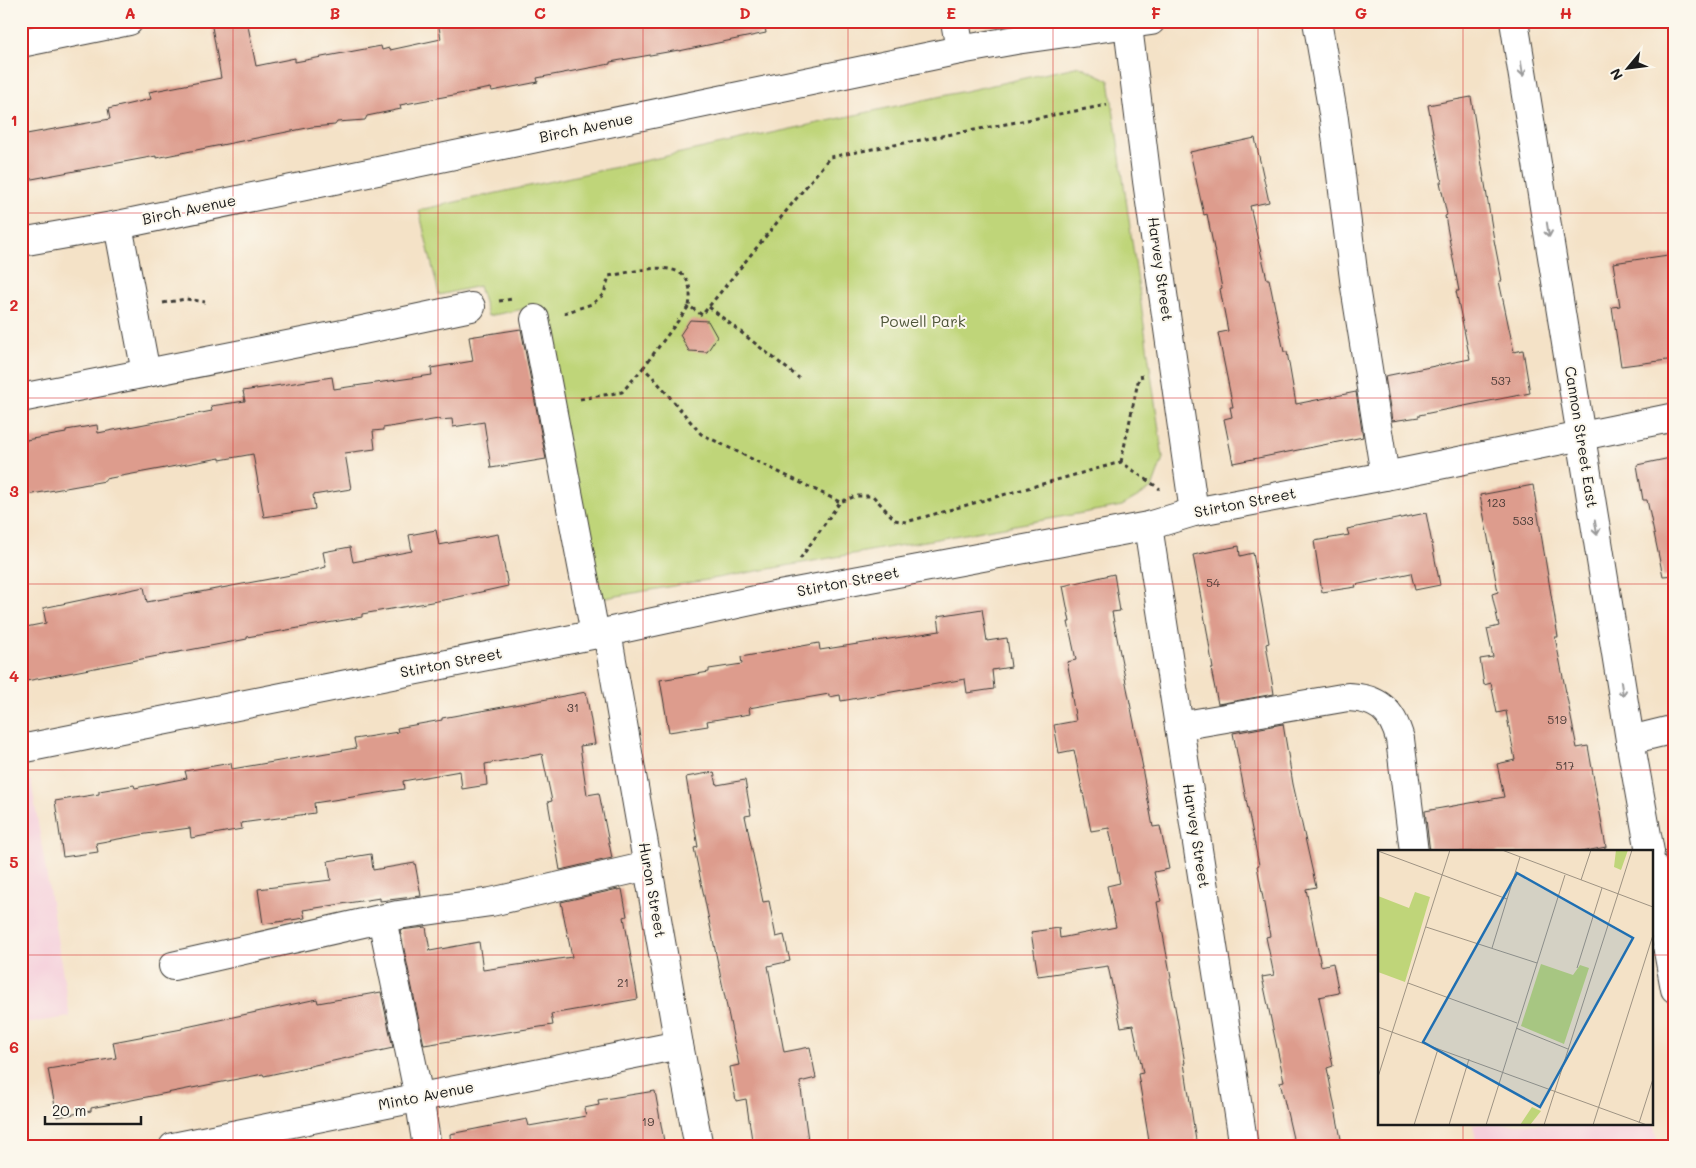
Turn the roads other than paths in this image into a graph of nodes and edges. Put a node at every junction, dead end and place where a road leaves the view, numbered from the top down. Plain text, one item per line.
1 (129, 21) edge
2 (955, 21) edge
3 (1317, 21) edge
4 (1514, 21) edge
5 (1140, 24) edge
6 (21, 43) edge
7 (960, 50) junction
8 (118, 225) junction
9 (21, 242) edge
10 (471, 307) road end
11 (535, 319) dead end
12 (146, 373) junction
13 (21, 398) edge
14 (1675, 417) edge
15 (1581, 436) junction
16 (1385, 476) junction
17 (1194, 512) junction
18 (1148, 526) junction
19 (601, 633) junction
20 (1179, 726) junction
21 (1675, 729) edge
22 (1630, 740) junction
23 (21, 750) edge
24 (1414, 850) edge
25 (1650, 850) edge
26 (648, 866) junction
27 (1654, 875) edge
28 (382, 919) junction
29 (173, 966) dead end
30 (1675, 989) edge
31 (679, 1045) junction
32 (419, 1097) junction
33 (238, 1140) edge
34 (173, 1147) edge
35 (426, 1147) edge
36 (699, 1147) edge
37 (1244, 1147) edge

1 - 6 street
2 - 7 street
3 - 16 street
4 -> 15 street, Cannon Street East
5 - 7 street, Birch Avenue
5 - 17 street, Harvey Street
7 - 8 street, Birch Avenue
8 - 9 street, Birch Avenue
8 - 12 street
10 - 12 street
11 - 19 street, Huron Street
12 - 13 street
14 - 15 street, Stirton Street
15 - 16 street, Stirton Street
15 -> 22 street, Cannon Street East
16 - 17 street, Stirton Street
17 - 18 street, Stirton Street
18 - 19 street, Stirton Street
18 - 20 street, Harvey Street
19 - 23 street, Stirton Street
19 - 26 street, Huron Street
20 - 24 street
20 - 37 street, Harvey Street
21 - 22 street
22 - 25 street, Cannon Street East
26 - 28 street
26 - 31 street, Huron Street
27 - 30 street
28 - 29 street
28 - 32 street
31 - 32 street, Minto Avenue
31 - 36 street, Huron Street
32 - 33 street, Minto Avenue
32 - 35 street
33 - 34 street, Minto Avenue

